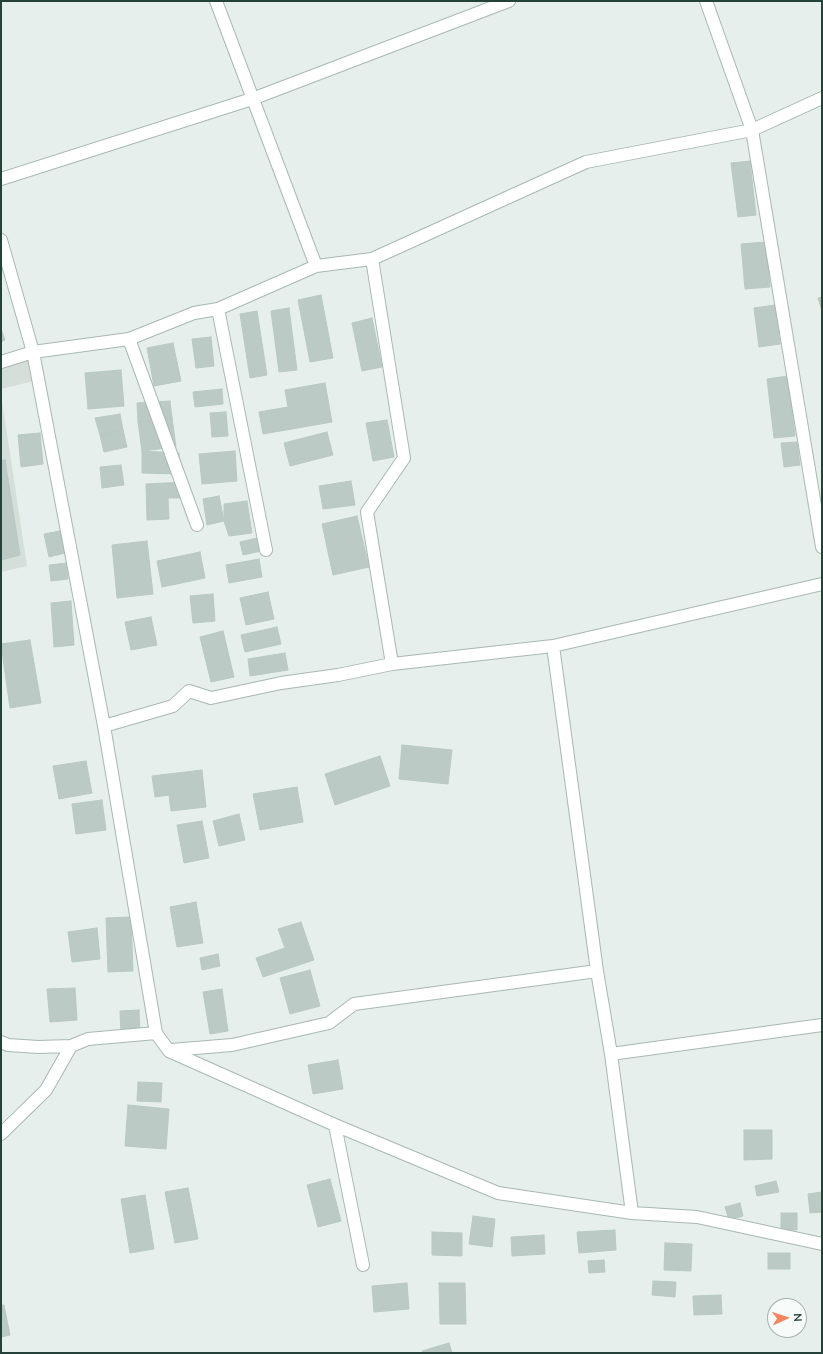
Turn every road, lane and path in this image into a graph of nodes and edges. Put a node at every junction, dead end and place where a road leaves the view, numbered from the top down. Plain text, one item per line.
1 (216, 1) edge
2 (509, 1) edge
3 (706, 1) edge
4 (822, 98) edge
5 (252, 99) junction
6 (752, 130) junction
7 (1, 179) edge
8 (1, 240) edge
9 (372, 259) junction
10 (316, 266) junction
11 (218, 309) junction
12 (129, 339) junction
13 (33, 352) junction
14 (1, 362) edge
15 (197, 525) dead end
16 (822, 547) edge
17 (266, 550) dead end
18 (822, 584) edge
19 (553, 646) junction
20 (392, 664) junction
21 (104, 726) junction
22 (596, 971) junction
23 (822, 1024) edge
24 (156, 1033) junction
25 (1, 1042) edge
26 (70, 1046) junction
27 (169, 1051) junction
28 (611, 1054) junction
29 (334, 1125) junction
30 (1, 1134) edge
31 (632, 1213) junction
32 (822, 1244) edge
33 (363, 1265) dead end

1 - 5 street
2 - 5 street
3 - 6 street
4 - 6 street
5 - 7 street
5 - 10 street
6 - 9 street
6 - 16 street
8 - 13 street
9 - 10 street
9 - 20 street
10 - 11 street
11 - 12 street
11 - 17 street
12 - 13 street
12 - 15 street
13 - 14 street
13 - 21 street
18 - 19 street
19 - 20 street
19 - 22 street
20 - 21 street
21 - 24 street
22 - 27 street
22 - 28 street
23 - 28 street
24 - 26 street
24 - 27 street
25 - 26 street
26 - 30 street
27 - 29 street
28 - 31 street
29 - 31 street
29 - 33 street
31 - 32 street

